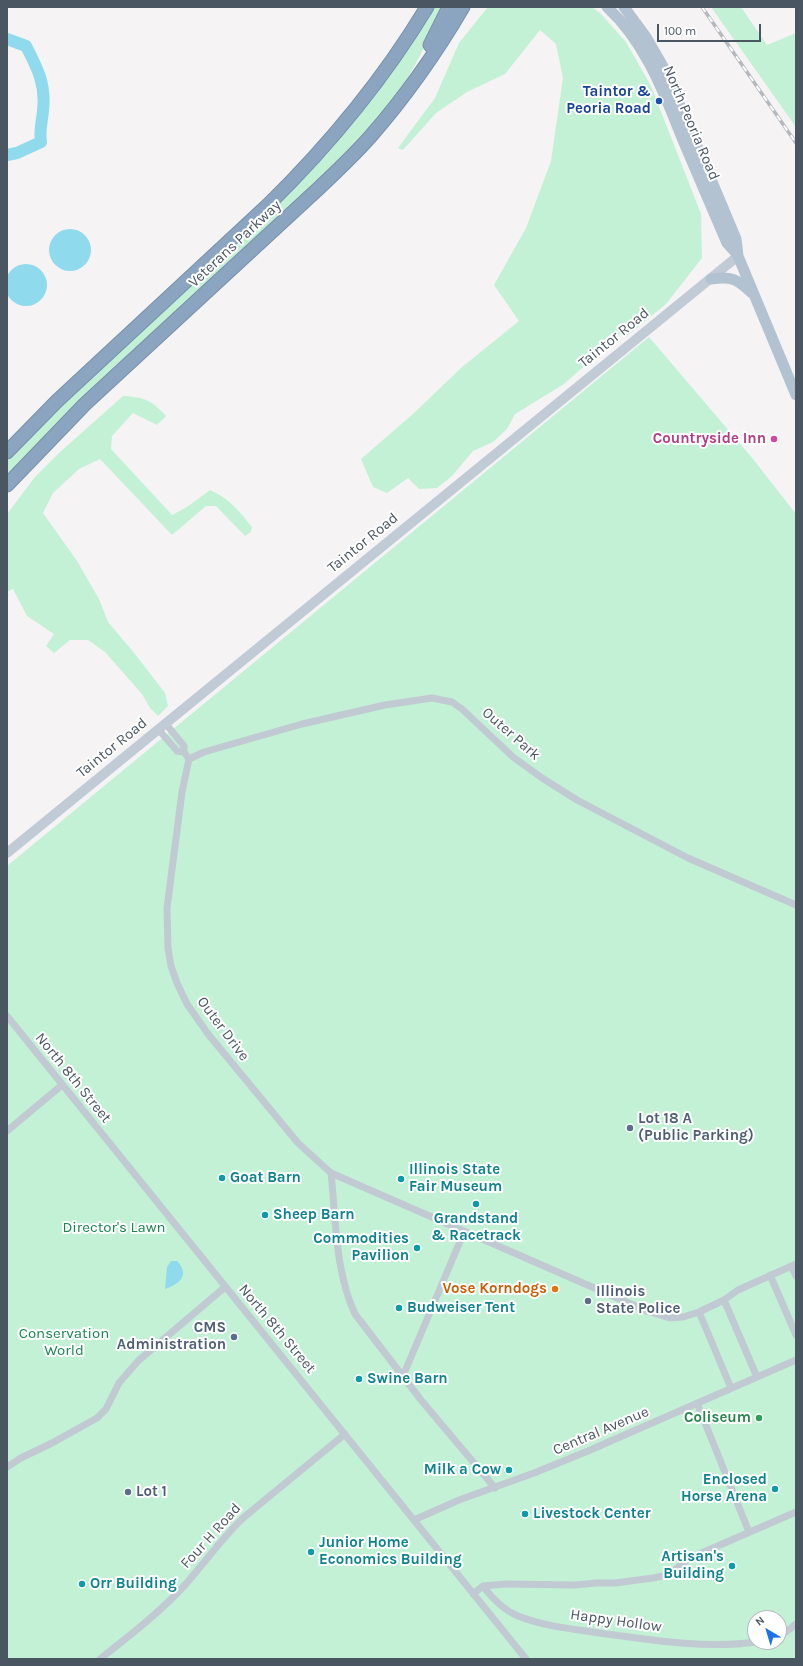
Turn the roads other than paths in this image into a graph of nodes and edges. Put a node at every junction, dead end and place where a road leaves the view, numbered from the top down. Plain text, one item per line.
1 (427, 7) edge
2 (449, 7) edge
3 (462, 7) edge
4 (469, 7) edge
5 (607, 7) edge
6 (624, 7) edge
7 (436, 51) junction
8 (410, 88) junction
9 (738, 256) junction
10 (711, 279) junction
11 (755, 296) junction
12 (796, 395) edge
13 (7, 452) edge
14 (7, 485) edge
15 (162, 727) junction
16 (189, 758) junction
17 (7, 853) edge
18 (796, 905) edge
19 (7, 1016) edge
20 (62, 1085) junction
21 (7, 1131) edge
22 (331, 1173) junction
23 (464, 1232) junction
24 (794, 1265) edge
25 (770, 1275) junction
26 (796, 1276) edge
27 (225, 1287) junction
28 (724, 1300) junction
29 (699, 1312) junction
30 (796, 1335) edge
31 (796, 1360) edge
32 (403, 1376) junction
33 (757, 1377) junction
34 (731, 1388) junction
35 (697, 1403) junction
36 (345, 1434) junction
37 (7, 1467) edge
38 (495, 1488) junction
39 (796, 1512) edge
40 (414, 1520) junction
41 (749, 1532) junction
42 (483, 1586) junction
43 (473, 1594) junction
44 (796, 1624) edge
45 (787, 1631) edge
46 (747, 1643) edge
47 (100, 1659) edge
48 (526, 1659) edge

1 - 13 highway, Veterans Parkway
2 - 8 highway
3 - 7 highway, Veterans Parkway
4 - 7 highway
5 - 9 main road, North Peoria Road
6 - 9 main road, North Peoria Road
7 - 8 highway, Veterans Parkway
8 - 14 highway, Veterans Parkway
9 - 10 main road, Taintor Road
9 - 11 main road, North Peoria Road
10 - 11 main road
10 - 15 main road, Taintor Road
11 - 12 main road, North Peoria Road
15 - 16 street
15 - 17 main road, Taintor Road
16 - 18 street, Outer Park
16 - 22 street, Outer Drive
19 - 20 street, North 8th Street
20 - 21 street
20 - 27 street, North 8th Street
22 - 23 street, Outer Drive
22 - 32 street
23 - 29 street, Outer Drive
23 - 32 street
24 - 25 street
24 - 26 street
25 - 28 street
25 - 30 street
27 - 36 street, North 8th Street
27 - 37 street
28 - 29 street
28 - 33 street
29 - 34 street
31 - 33 street, Central Avenue
32 - 38 street
33 - 34 street, Central Avenue
34 - 35 street, Central Avenue
35 - 38 street, Central Avenue
35 - 41 street
36 - 40 street, North 8th Street
36 - 47 street, Four H Road
38 - 40 street, Central Avenue
39 - 41 street
40 - 43 street, North 8th Street
41 - 42 street
42 - 43 street
42 - 46 street, Happy Hollow
43 - 48 street, North 8th Street
44 - 45 street

